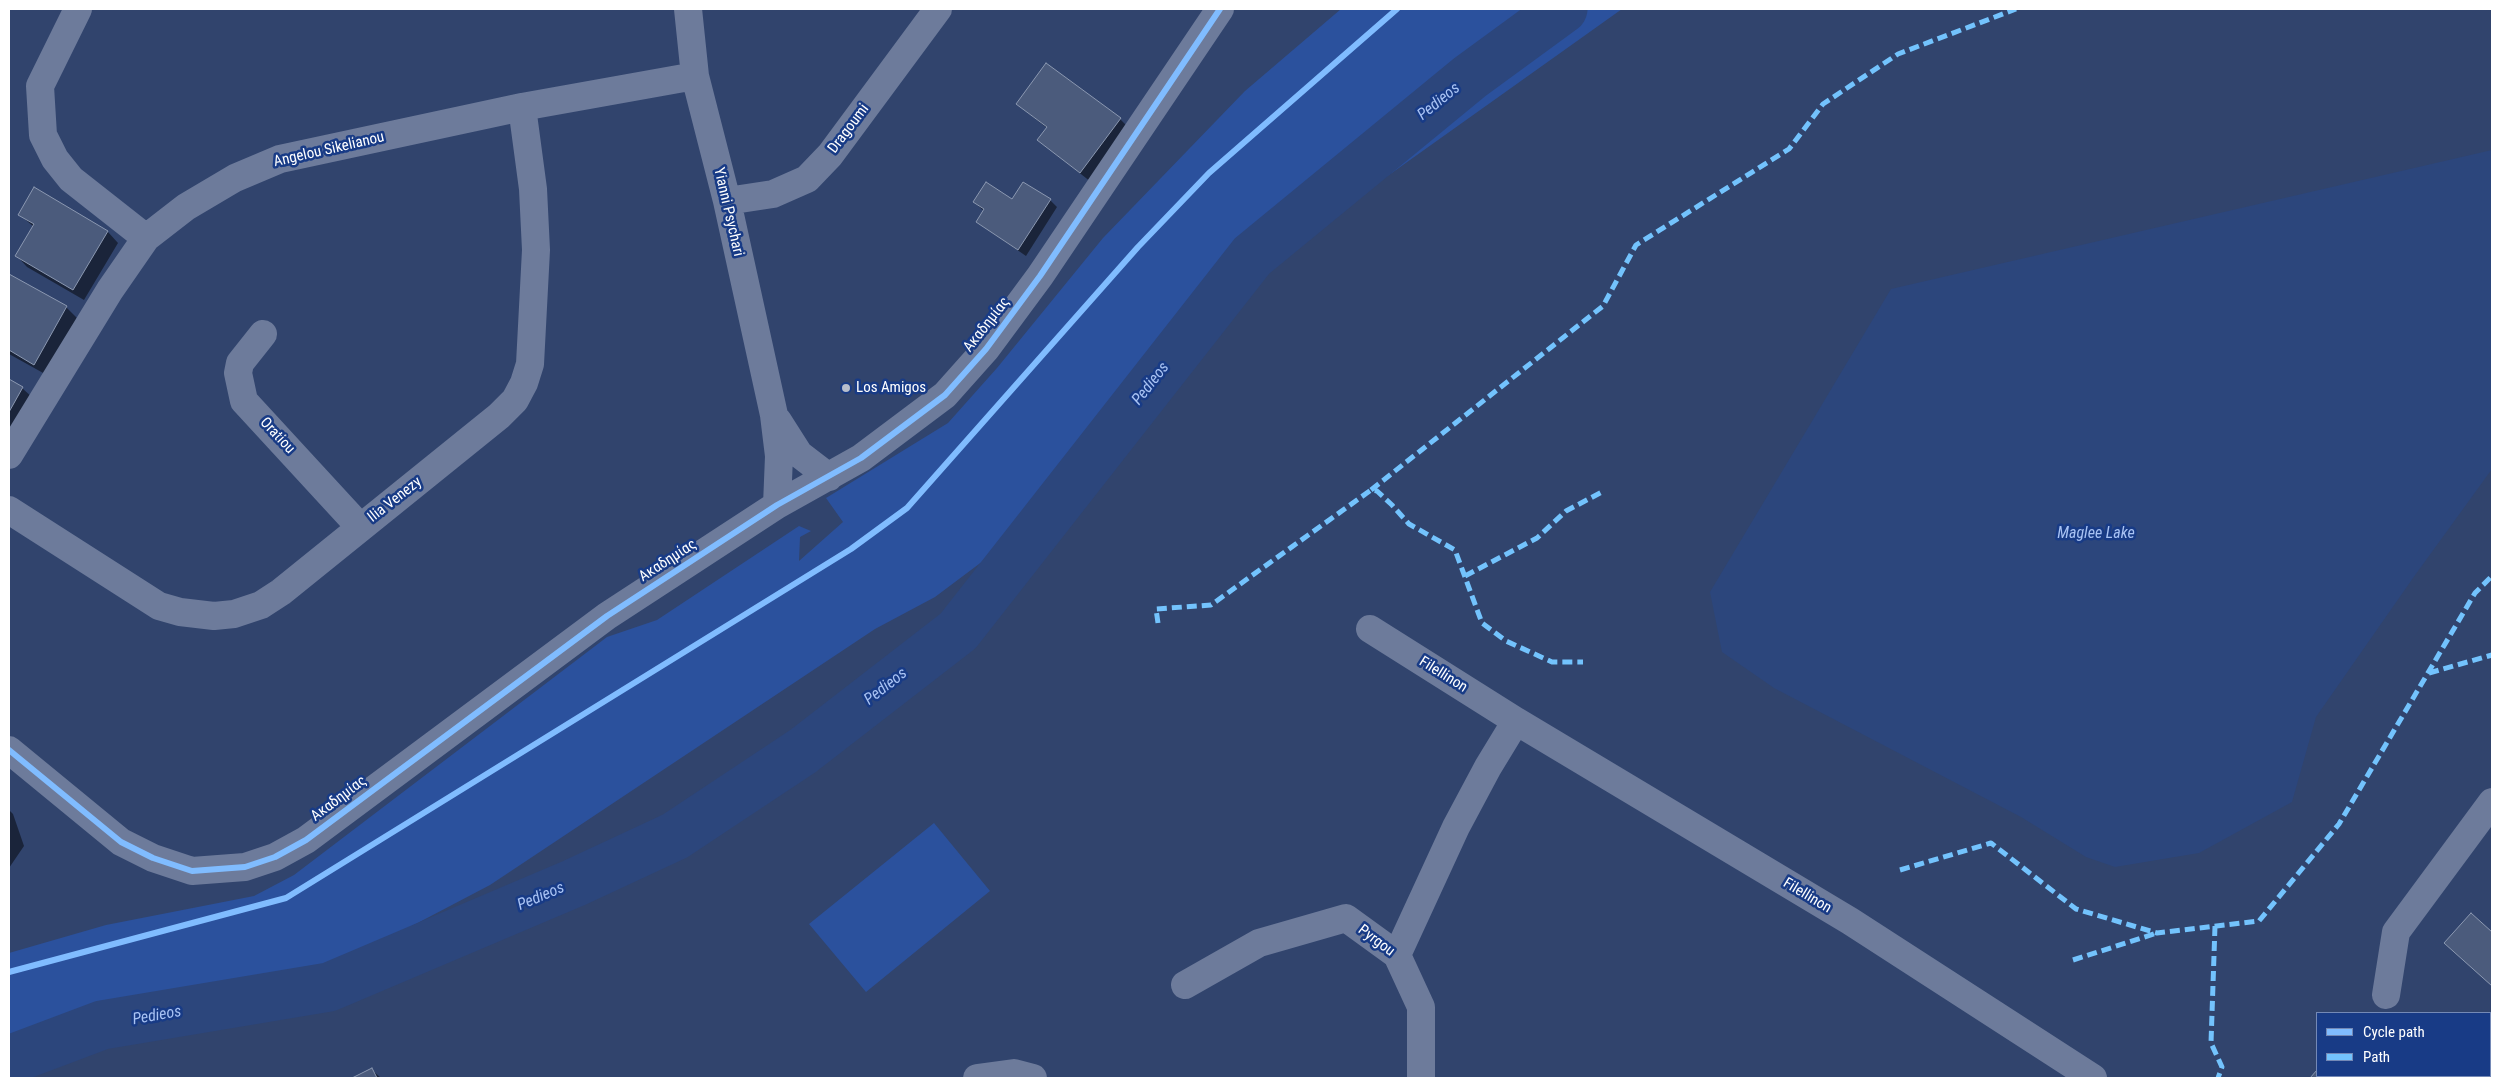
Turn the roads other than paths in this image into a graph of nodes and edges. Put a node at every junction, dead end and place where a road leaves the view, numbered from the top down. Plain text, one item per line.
1 (78, 9) edge
2 (688, 9) edge
3 (938, 9) edge
4 (1220, 9) edge
5 (694, 76) junction
6 (522, 107) junction
7 (727, 201) junction
8 (146, 238) junction
9 (263, 334) dead end
10 (774, 416) junction
11 (9, 454) edge
12 (829, 477) junction
13 (777, 505) junction
14 (9, 510) edge
15 (360, 527) junction
16 (1370, 629) dead end
17 (1516, 720) junction
18 (9, 750) edge
19 (2492, 802) edge
20 (1397, 956) junction
21 (1185, 985) dead end
22 (2386, 995) dead end
23 (977, 1078) edge
24 (1033, 1078) edge
25 (1421, 1078) edge
26 (2093, 1078) edge

1 - 8 street
2 - 5 street, Yianni Psychari
3 - 7 street, Dragoumi
4 - 12 street, Ακαδημίας
5 - 6 street, Angelou Sikelianou
5 - 7 street, Yianni Psychari
6 - 8 street, Angelou Sikelianou
6 - 15 street, Ilia Venezy
7 - 10 street, Yianni Psychari
8 - 11 street, Angelou Sikelianou
9 - 15 street, Oratiou
10 - 12 street, Yianni Psychari
10 - 13 street, Yianni Psychari
12 - 13 street, Ακαδημίας
13 - 18 street, Ακαδημίας
14 - 15 street, Ilia Venezy
16 - 17 street, Filellinon
17 - 20 street
17 - 26 street, Filellinon
19 - 22 street
20 - 21 street, Pyrgou
20 - 25 street, Pyrgou
23 - 24 street

